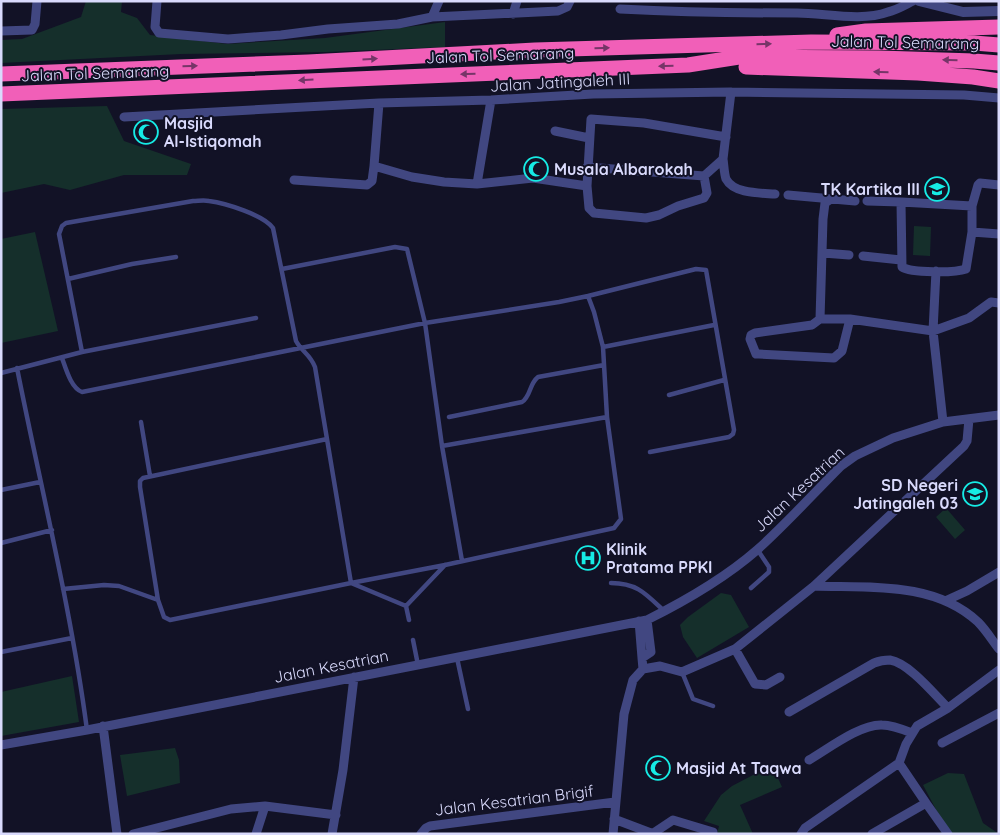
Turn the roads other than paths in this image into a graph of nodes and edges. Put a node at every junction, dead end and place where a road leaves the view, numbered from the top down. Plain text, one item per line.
1 (37, 1) edge
2 (157, 1) edge
3 (439, 1) edge
4 (517, 1) edge
5 (570, 1) edge
6 (913, 1) edge
7 (918, 1) edge
8 (942, 4) edge
9 (620, 9) dead end
10 (999, 12) edge
11 (513, 14) junction
12 (432, 16) junction
13 (999, 27) edge
14 (1, 31) edge
15 (811, 42) junction
16 (999, 45) edge
17 (999, 63) edge
18 (688, 65) junction
19 (1, 74) edge
20 (999, 81) edge
21 (731, 92) junction
22 (1, 94) edge
23 (999, 98) edge
24 (491, 100) junction
25 (379, 103) junction
26 (124, 117) dead end
27 (555, 131) dead end
28 (726, 137) junction
29 (589, 138) junction
30 (723, 159) junction
31 (374, 166) junction
32 (587, 167) junction
33 (704, 176) junction
34 (294, 180) dead end
35 (477, 184) junction
36 (999, 185) edge
37 (587, 186) junction
38 (775, 194) dead end
39 (788, 195) dead end
40 (831, 198) junction
41 (855, 201) dead end
42 (867, 202) dead end
43 (901, 202) junction
44 (972, 206) junction
45 (972, 232) junction
46 (999, 234) edge
47 (822, 253) junction
48 (849, 255) dead end
49 (863, 256) dead end
50 (176, 257) dead end
51 (901, 260) junction
52 (282, 269) junction
53 (936, 271) junction
54 (68, 279) junction
55 (588, 296) junction
56 (999, 303) edge
57 (256, 318) dead end
58 (820, 318) junction
59 (850, 319) junction
60 (425, 323) junction
61 (714, 325) junction
62 (933, 331) junction
63 (603, 347) junction
64 (301, 348) junction
65 (82, 352) junction
66 (62, 358) junction
67 (604, 365) junction
68 (17, 368) junction
69 (1, 373) edge
70 (724, 380) junction
71 (668, 395) dead end
72 (999, 415) edge
73 (449, 417) dead end
74 (607, 417) junction
75 (968, 419) junction
76 (141, 422) dead end
77 (943, 422) junction
78 (327, 439) junction
79 (442, 446) junction
80 (650, 452) dead end
81 (150, 476) junction
82 (40, 482) junction
83 (1, 490) edge
84 (52, 530) junction
85 (1, 543) edge
86 (757, 549) junction
87 (462, 561) junction
88 (445, 565) junction
89 (999, 572) edge
90 (611, 582) dead end
91 (351, 583) junction
92 (814, 586) junction
93 (751, 588) dead end
94 (62, 589) junction
95 (158, 600) junction
96 (945, 601) junction
97 (406, 606) junction
98 (664, 612) junction
99 (408, 620) dead end
100 (643, 621) junction
101 (72, 638) junction
102 (413, 640) dead end
103 (735, 649) junction
104 (999, 649) edge
105 (1, 652) edge
106 (651, 652) junction
107 (457, 656) junction
108 (642, 658) junction
109 (418, 665) junction
110 (660, 666) junction
111 (643, 669) junction
112 (999, 670) edge
113 (682, 672) junction
114 (354, 677) junction
115 (780, 677) dead end
116 (713, 706) dead end
117 (948, 708) junction
118 (468, 710) dead end
119 (789, 712) dead end
120 (999, 713) edge
121 (104, 726) junction
122 (87, 730) junction
123 (912, 733) junction
124 (942, 743) dead end
125 (1, 745) edge
126 (809, 760) dead end
127 (899, 763) junction
128 (615, 802) junction
129 (926, 803) junction
130 (265, 806) junction
131 (336, 814) junction
132 (614, 819) junction
133 (713, 832) dead end
134 (117, 834) edge
135 (133, 834) edge
136 (256, 834) edge
137 (332, 834) edge
138 (421, 834) edge
139 (613, 834) edge
140 (802, 834) edge
141 (872, 834) edge
142 (948, 834) edge

1 - 14 street
2 - 12 street
3 - 12 street
4 - 11 street
5 - 11 street
6 - 9 street
7 - 8 street
8 - 10 street
11 - 12 street
13 - 15 highway
15 - 16 highway, Jalan Tol Semarang
19 -> 15 highway, Jalan Tol Semarang
17 -> 18 highway, Jalan Tol Semarang
20 -> 18 highway
18 -> 22 highway, Jalan Tol Semarang
21 - 23 street, Jalan Jatingaleh III
21 - 24 street, Jalan Jatingaleh III
21 - 28 street
24 - 25 street, Jalan Jatingaleh III
24 - 35 street
25 - 26 street, Jalan Jatingaleh III
25 - 31 street
27 - 29 street
28 - 29 street
28 - 30 street
29 - 32 street
30 - 33 street
30 - 38 street
31 - 34 street
31 - 35 street
32 - 33 street
32 - 37 street
33 - 37 street
35 - 37 street
36 - 44 street
39 - 40 street
40 - 41 street
40 - 47 street
42 - 43 street
43 - 44 street
43 - 51 street
44 - 45 street
45 - 46 street
45 - 53 street
47 - 48 street
47 - 58 street
49 - 51 street
50 - 54 lane
51 - 53 street
52 - 54 lane
52 - 60 lane
52 - 64 lane
53 - 62 street
54 - 65 lane
55 - 60 lane
55 - 61 lane
55 - 63 lane
56 - 62 street
57 - 65 lane
58 - 59 street
58 - 59 street
59 - 62 street
60 - 64 lane
60 - 79 lane
61 - 63 lane
61 - 70 lane
62 - 77 street
63 - 67 lane
64 - 66 lane
64 - 78 lane
65 - 66 lane
66 - 68 lane
67 - 73 lane
67 - 74 lane
68 - 69 lane
68 - 82 lane
70 - 71 lane
70 - 80 lane
72 - 75 street, Jalan Kesatrian
74 - 79 lane
74 - 87 lane
75 - 77 street, Jalan Kesatrian
75 - 92 street
76 - 81 lane
77 - 86 street, Jalan Kesatrian
78 - 81 lane
78 - 91 lane
79 - 87 lane
81 - 95 lane
82 - 83 lane
82 - 84 lane
84 - 85 lane
84 - 94 lane
86 - 93 lane
86 - 98 street, Jalan Kesatrian
87 - 88 lane
88 - 91 lane
88 - 97 lane
89 - 96 street
90 - 98 lane
91 - 95 lane
91 - 97 lane
92 - 96 street
92 - 103 street
94 - 95 lane
94 - 101 lane
96 - 104 street
97 - 99 lane
98 - 100 street, Jalan Kesatrian
100 - 106 street
100 - 107 street, Jalan Kesatrian
100 - 108 street
101 - 105 lane
101 - 122 lane
102 - 109 lane
103 - 113 street
103 - 115 street
106 - 108 street
106 - 110 street
107 - 109 street, Jalan Kesatrian
107 - 118 lane
108 - 111 street
109 - 114 street, Jalan Kesatrian
110 - 111 street
110 - 113 street
111 - 128 street
112 - 117 street
113 - 116 lane
114 - 121 street, Jalan Kesatrian
114 - 131 street
117 - 119 street
117 - 123 street
120 - 124 street
121 - 122 street, Jalan Kesatrian
121 - 134 street
122 - 125 street, Jalan Kesatrian
123 - 126 street
123 - 127 street
127 - 129 street
127 - 140 street
128 - 132 street
128 - 138 street, Jalan Kesatrian Brigif
129 - 141 street
129 - 142 street
130 - 131 street
130 - 135 street
130 - 136 street
131 - 137 street
132 - 133 street
132 - 139 street

